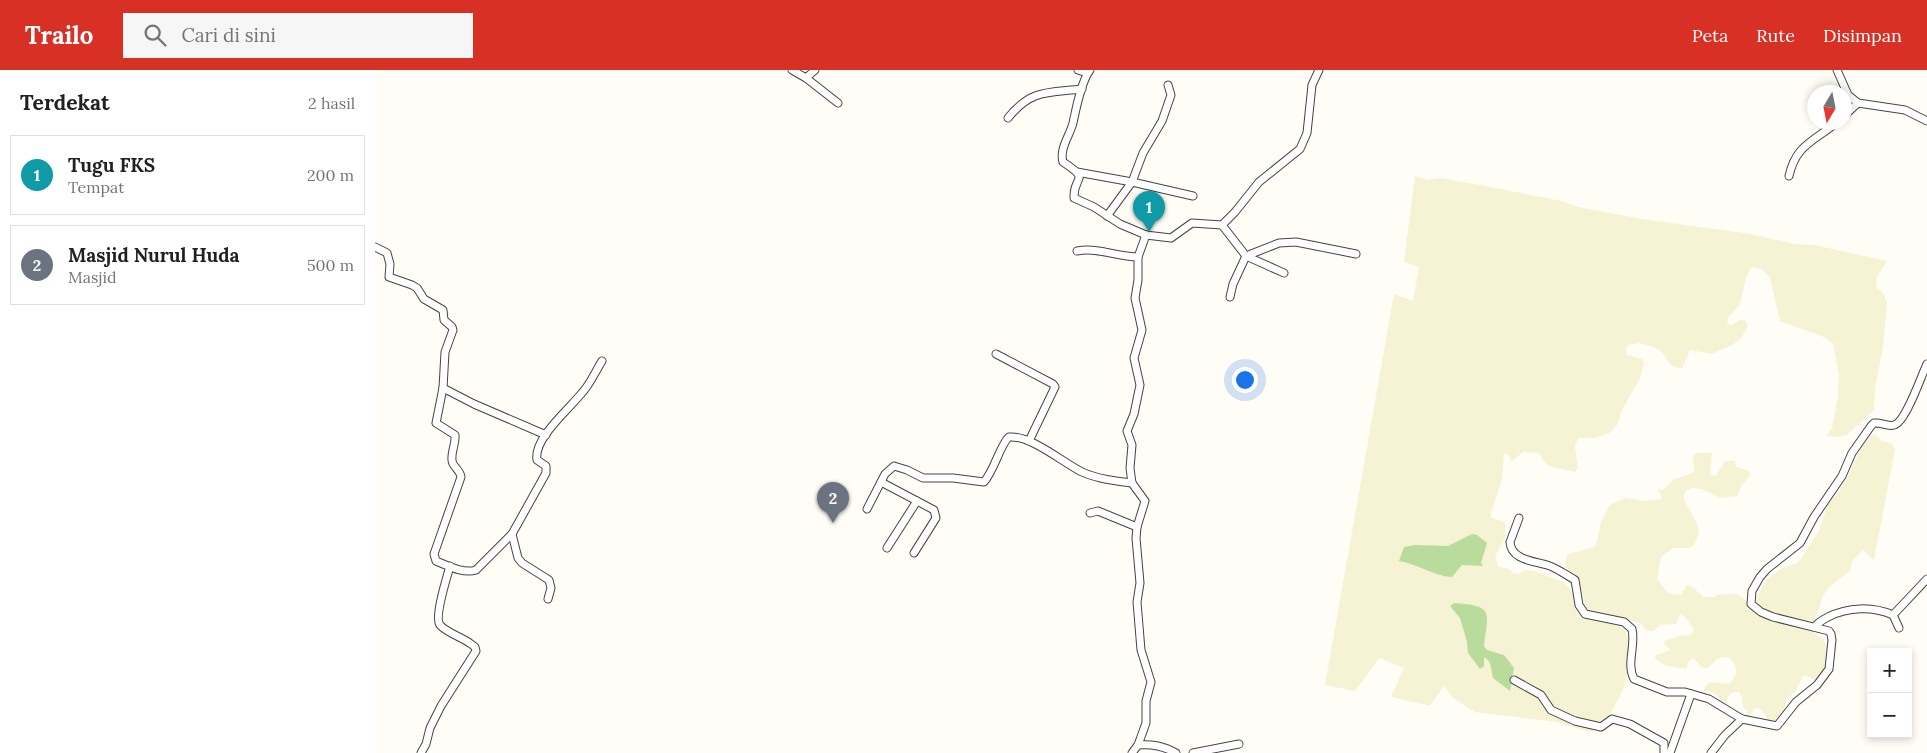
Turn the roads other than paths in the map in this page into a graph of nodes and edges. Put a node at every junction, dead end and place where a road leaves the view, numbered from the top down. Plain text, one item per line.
1 (792, 70) edge
2 (815, 70) edge
3 (1078, 70) edge
4 (1319, 70) edge
5 (1837, 70) edge
6 (1089, 72) edge
7 (806, 78) junction
8 (1168, 85) dead end
9 (1082, 89) junction
10 (838, 103) dead end
11 (1858, 103) junction
12 (1852, 109) edge
13 (1008, 118) dead end
14 (1927, 121) edge
15 (1827, 130) edge
16 (1077, 172) junction
17 (1789, 176) dead end
18 (1132, 182) junction
19 (1193, 196) dead end
20 (1107, 216) junction
21 (1222, 225) junction
22 (1146, 235) junction
23 (375, 247) edge
24 (1077, 251) dead end
25 (1356, 254) dead end
26 (1246, 256) junction
27 (1138, 257) junction
28 (1284, 273) dead end
29 (1230, 297) dead end
30 (996, 354) dead end
31 (602, 361) dead end
32 (1927, 364) edge
33 (443, 388) junction
34 (546, 434) junction
35 (1029, 441) junction
36 (881, 482) junction
37 (1131, 483) junction
38 (917, 501) junction
39 (867, 508) dead end
40 (1091, 512) dead end
41 (1519, 518) dead end
42 (1137, 527) junction
43 (512, 534) junction
44 (887, 548) dead end
45 (914, 553) dead end
46 (450, 566) junction
47 (1927, 579) edge
48 (548, 599) dead end
49 (1893, 614) junction
50 (1815, 627) junction
51 (1899, 628) dead end
52 (1514, 680) dead end
53 (1691, 694) junction
54 (1742, 719) junction
55 (1239, 744) dead end
56 (1138, 745) junction
57 (421, 753) edge
58 (1132, 753) edge
59 (1176, 753) edge
60 (1193, 753) edge
61 (1664, 753) edge
62 (1670, 753) edge
63 (1711, 753) edge

1 - 7 street
2 - 7 street
3 - 6 street
4 - 21 street
5 - 11 street
6 - 9 street
7 - 10 street
8 - 18 street
9 - 13 street
9 - 16 street
11 - 12 street
11 - 14 street
15 - 17 street
16 - 18 street
16 - 20 street
18 - 19 street
18 - 20 street
20 - 22 street
21 - 22 street
21 - 26 street
22 - 27 street
23 - 33 street
24 - 27 street
25 - 26 street
26 - 28 street
26 - 29 street
27 - 37 street
30 - 35 street
31 - 34 street
32 - 50 street
33 - 34 street
33 - 46 street
34 - 43 street
35 - 36 street
35 - 37 street
36 - 38 street
36 - 39 street
37 - 42 street
38 - 44 street
38 - 45 street
40 - 42 street
41 - 53 street
42 - 56 street
43 - 46 street
43 - 48 street
46 - 57 street
47 - 49 street
49 - 50 street
49 - 51 street
50 - 54 street
52 - 61 street
53 - 54 street
53 - 62 street
54 - 63 street
55 - 60 street
56 - 58 street
56 - 59 street

